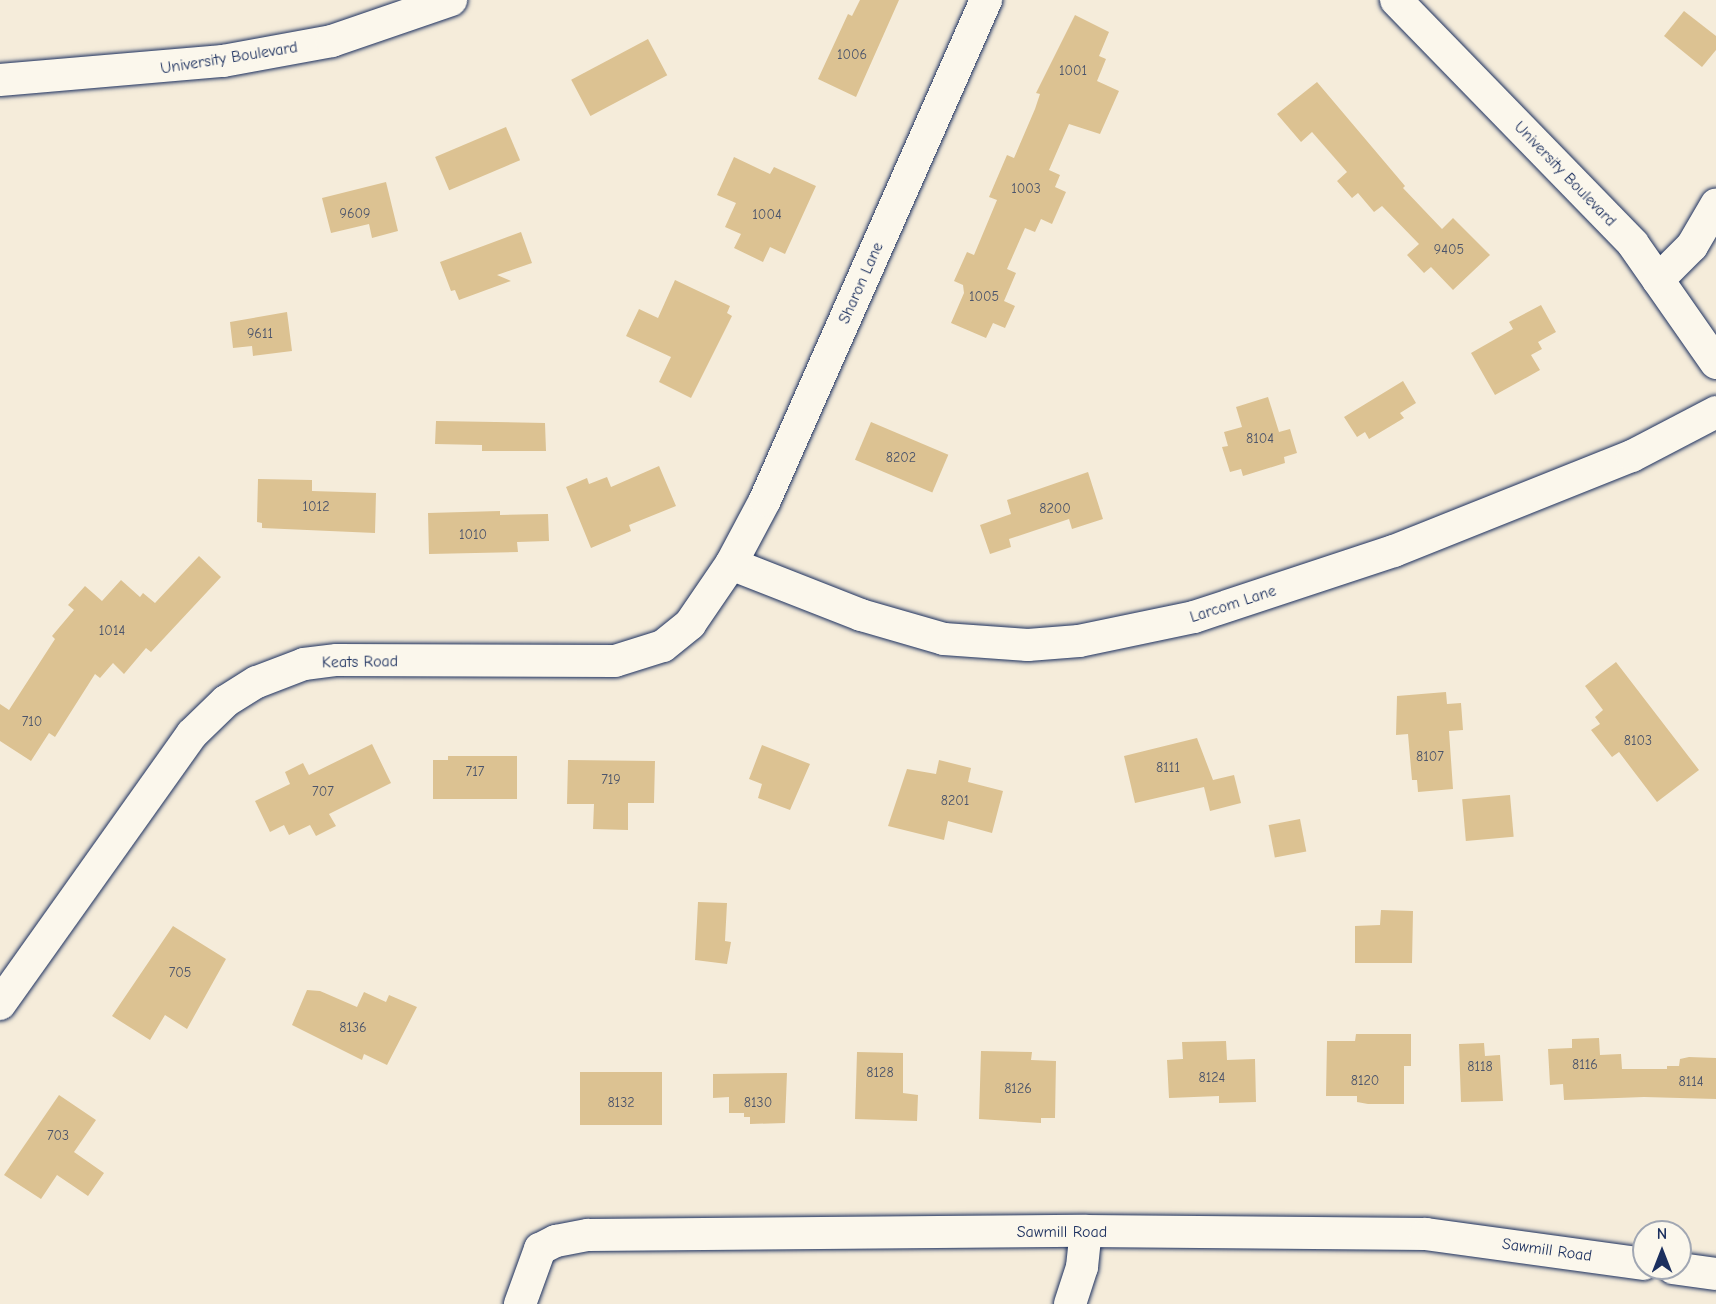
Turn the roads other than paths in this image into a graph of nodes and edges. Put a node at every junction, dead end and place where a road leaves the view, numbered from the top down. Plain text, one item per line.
1 (451, 0) edge
2 (986, 0) edge
3 (1396, 0) edge
4 (0, 80) edge
5 (1716, 205) edge
6 (1658, 280) junction
7 (1716, 363) edge
8 (1716, 412) edge
9 (732, 564) junction
10 (0, 1004) edge
11 (1086, 1231) junction
12 (1632, 1262) edge
13 (1692, 1271) edge
14 (1716, 1274) edge
15 (520, 1304) edge
16 (1070, 1304) edge

1 - 4 street, University Boulevard
2 - 9 street, Sharon Lane
3 - 6 street, University Boulevard
5 - 6 street
6 - 7 street, University Boulevard
8 - 9 street, Larcom Lane
9 - 10 street, Keats Road
11 - 12 street, Sawmill Road
11 - 15 street, Sawmill Road
11 - 16 street
13 - 14 street

